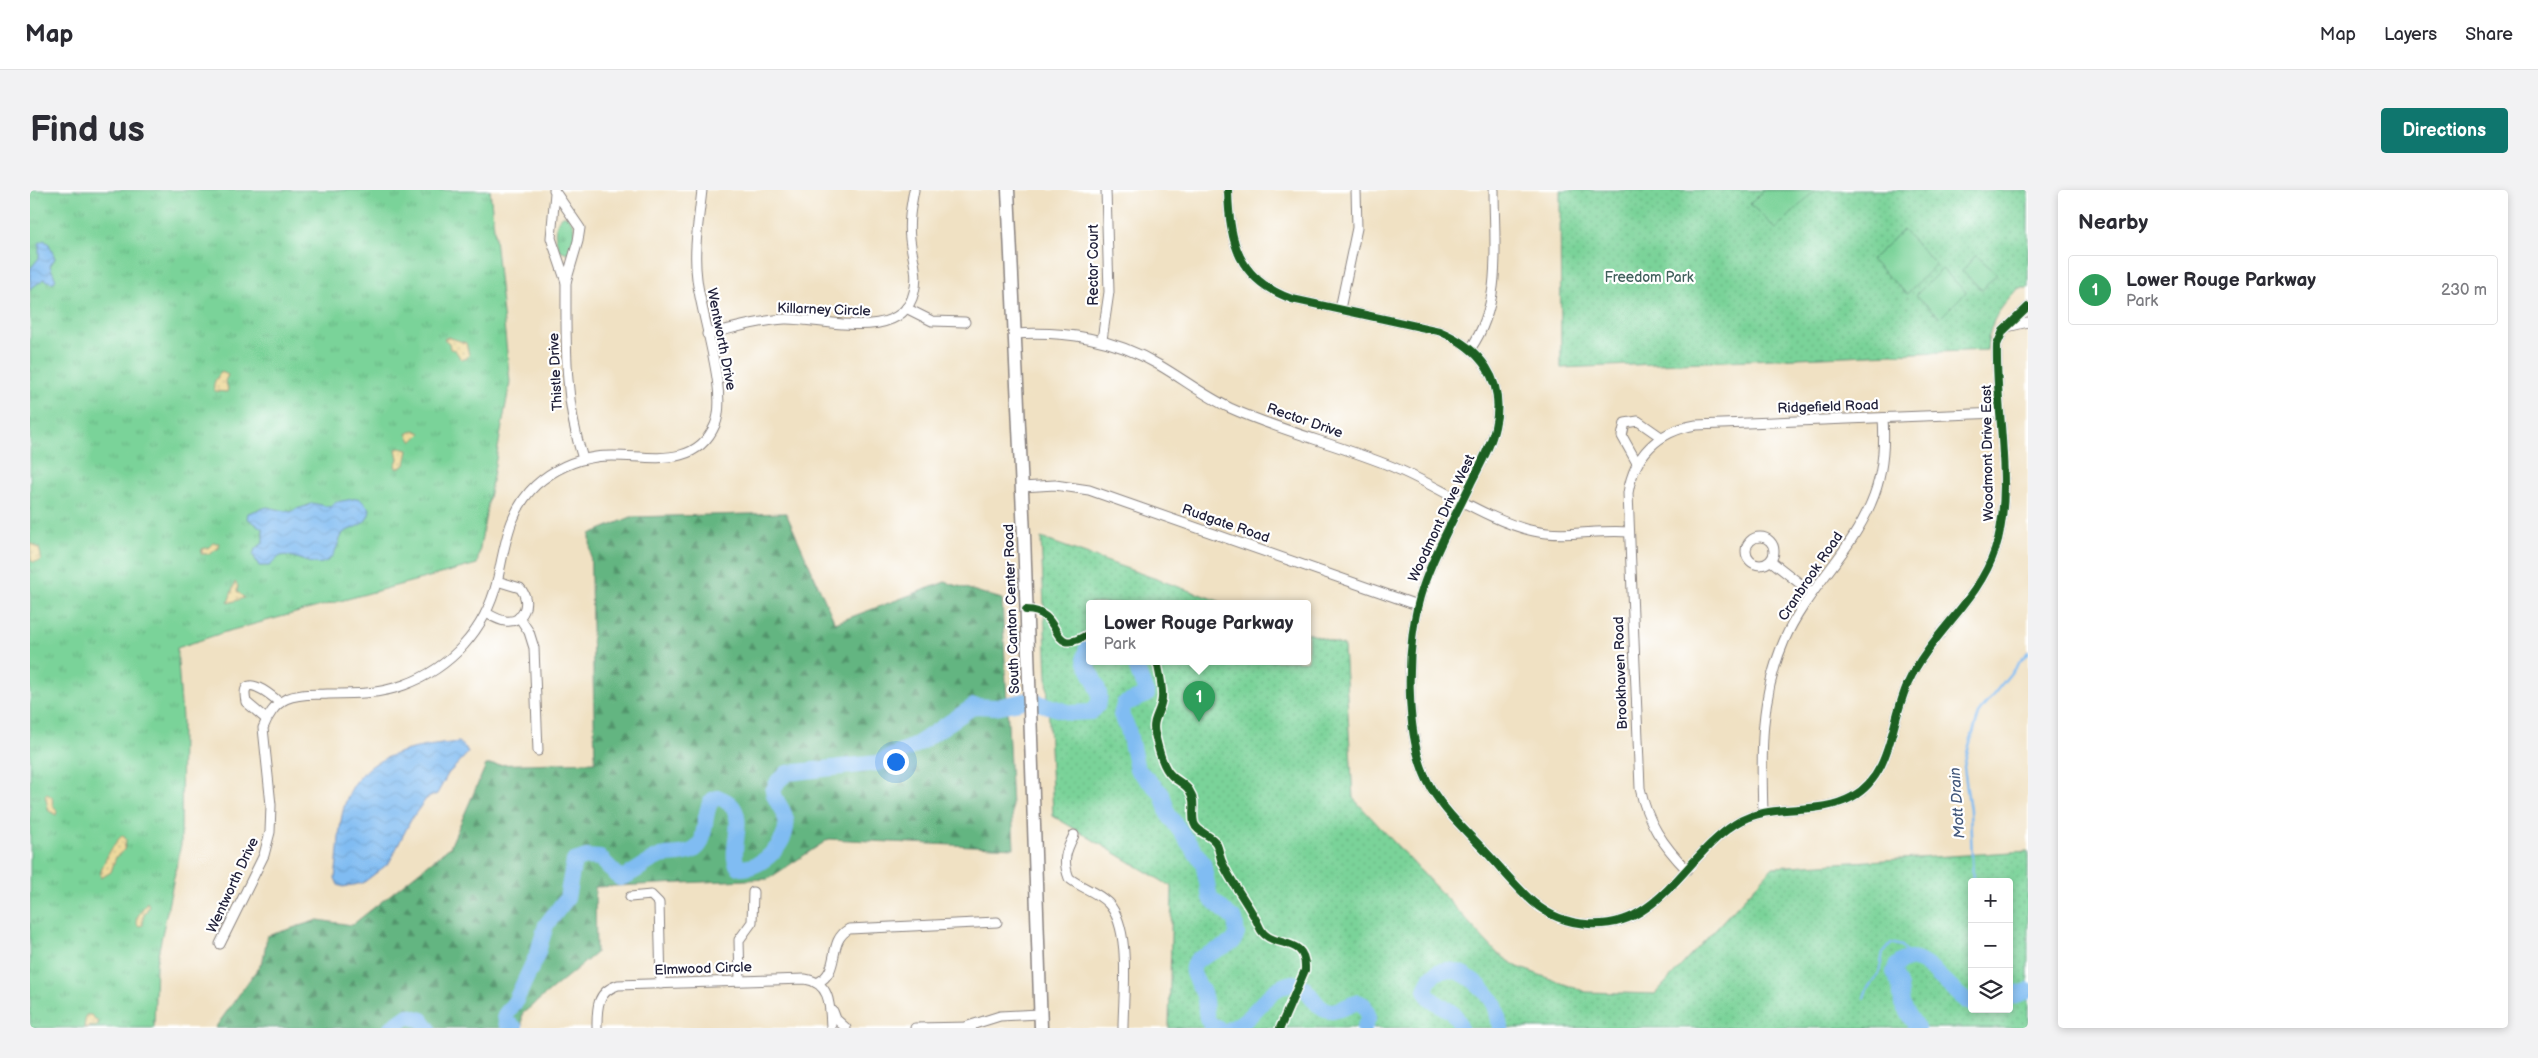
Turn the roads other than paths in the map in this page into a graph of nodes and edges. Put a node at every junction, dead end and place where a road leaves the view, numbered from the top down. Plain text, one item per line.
1 (702, 190) edge
2 (914, 190) edge
3 (1008, 190) edge
4 (1106, 190) edge
5 (1228, 190) edge
6 (1356, 190) edge
7 (1494, 190) edge
8 (554, 191) edge
9 (566, 282) junction
10 (2028, 307) edge
11 (906, 308) junction
12 (1340, 310) junction
13 (965, 322) dead end
14 (2028, 322) edge
15 (2007, 327) junction
16 (707, 334) junction
17 (1014, 334) junction
18 (1102, 340) junction
19 (1471, 348) junction
20 (1999, 413) junction
21 (1883, 418) junction
22 (1661, 437) junction
23 (1646, 450) joint
24 (583, 459) junction
25 (1637, 463) junction
26 (1022, 487) junction
27 (1463, 500) junction
28 (1628, 532) junction
29 (1771, 560) dead end
30 (497, 580) junction
31 (1812, 593) junction
32 (1417, 605) junction
33 (486, 613) junction
34 (519, 617) junction
35 (280, 703) junction
36 (266, 719) junction
37 (538, 751) dead end
38 (1763, 812) junction
39 (1074, 835) dead end
40 (1687, 870) junction
41 (753, 892) dead end
42 (630, 897) dead end
43 (996, 922) dead end
44 (220, 944) dead end
45 (740, 981) junction
46 (817, 983) junction
47 (662, 984) junction
48 (830, 1003) junction
49 (1040, 1014) junction
50 (972, 1027) edge
51 (598, 1028) edge
52 (831, 1028) edge
53 (846, 1028) edge
54 (915, 1028) edge
55 (1041, 1028) edge
56 (1123, 1028) edge

1 - 16 street, Wentworth Drive
2 - 11 street
3 - 17 main road, South Canton Center Road
4 - 18 street, Rector Court
5 - 12 street, Woodmont Drive West
6 - 12 street
7 - 19 street
8 - 9 street, Thistle Drive
8 - 9 street, Thistle Drive
9 - 24 street, Thistle Drive
10 - 15 street, Woodmont Drive East
11 - 13 street
11 - 16 street, Killarney Circle
12 - 19 street, Woodmont Drive West
14 - 15 street
15 - 20 street, Woodmont Drive East
16 - 24 street, Wentworth Drive
17 - 18 street, Rector Drive
17 - 26 main road, South Canton Center Road
18 - 27 street, Rector Drive
19 - 27 street, Woodmont Drive West
20 - 21 street, Ridgefield Road
20 - 38 street, Woodmont Drive East
21 - 22 street, Ridgefield Road
21 - 31 street, Cranbrook Road
22 - 23 street, Ridgefield Road
22 - 25 street
23 - 25 street, Brookhaven Road
24 - 30 street, Wentworth Drive
25 - 28 street, Brookhaven Road
26 - 32 street, Rudgate Road
26 - 49 main road, South Canton Center Road
27 - 28 street, Rector Drive
27 - 32 street, Woodmont Drive West
28 - 40 street, Brookhaven Road
29 - 31 street
30 - 33 street, Wentworth Drive
30 - 34 street
31 - 38 street, Cranbrook Road
32 - 40 street, Woodmont Drive West
33 - 34 street
33 - 35 street, Wentworth Drive
34 - 37 street
35 - 36 street
35 - 36 street
36 - 44 street, Wentworth Drive
38 - 40 street, Woodmont Drive East
39 - 56 street
41 - 45 street
42 - 47 street
43 - 46 street
45 - 46 street, Elmwood Circle
45 - 47 street, Elmwood Circle
46 - 48 street
47 - 51 street, Elmwood Circle
48 - 52 street
48 - 53 street
49 - 50 street
49 - 55 main road, South Canton Center Road
50 - 54 street

